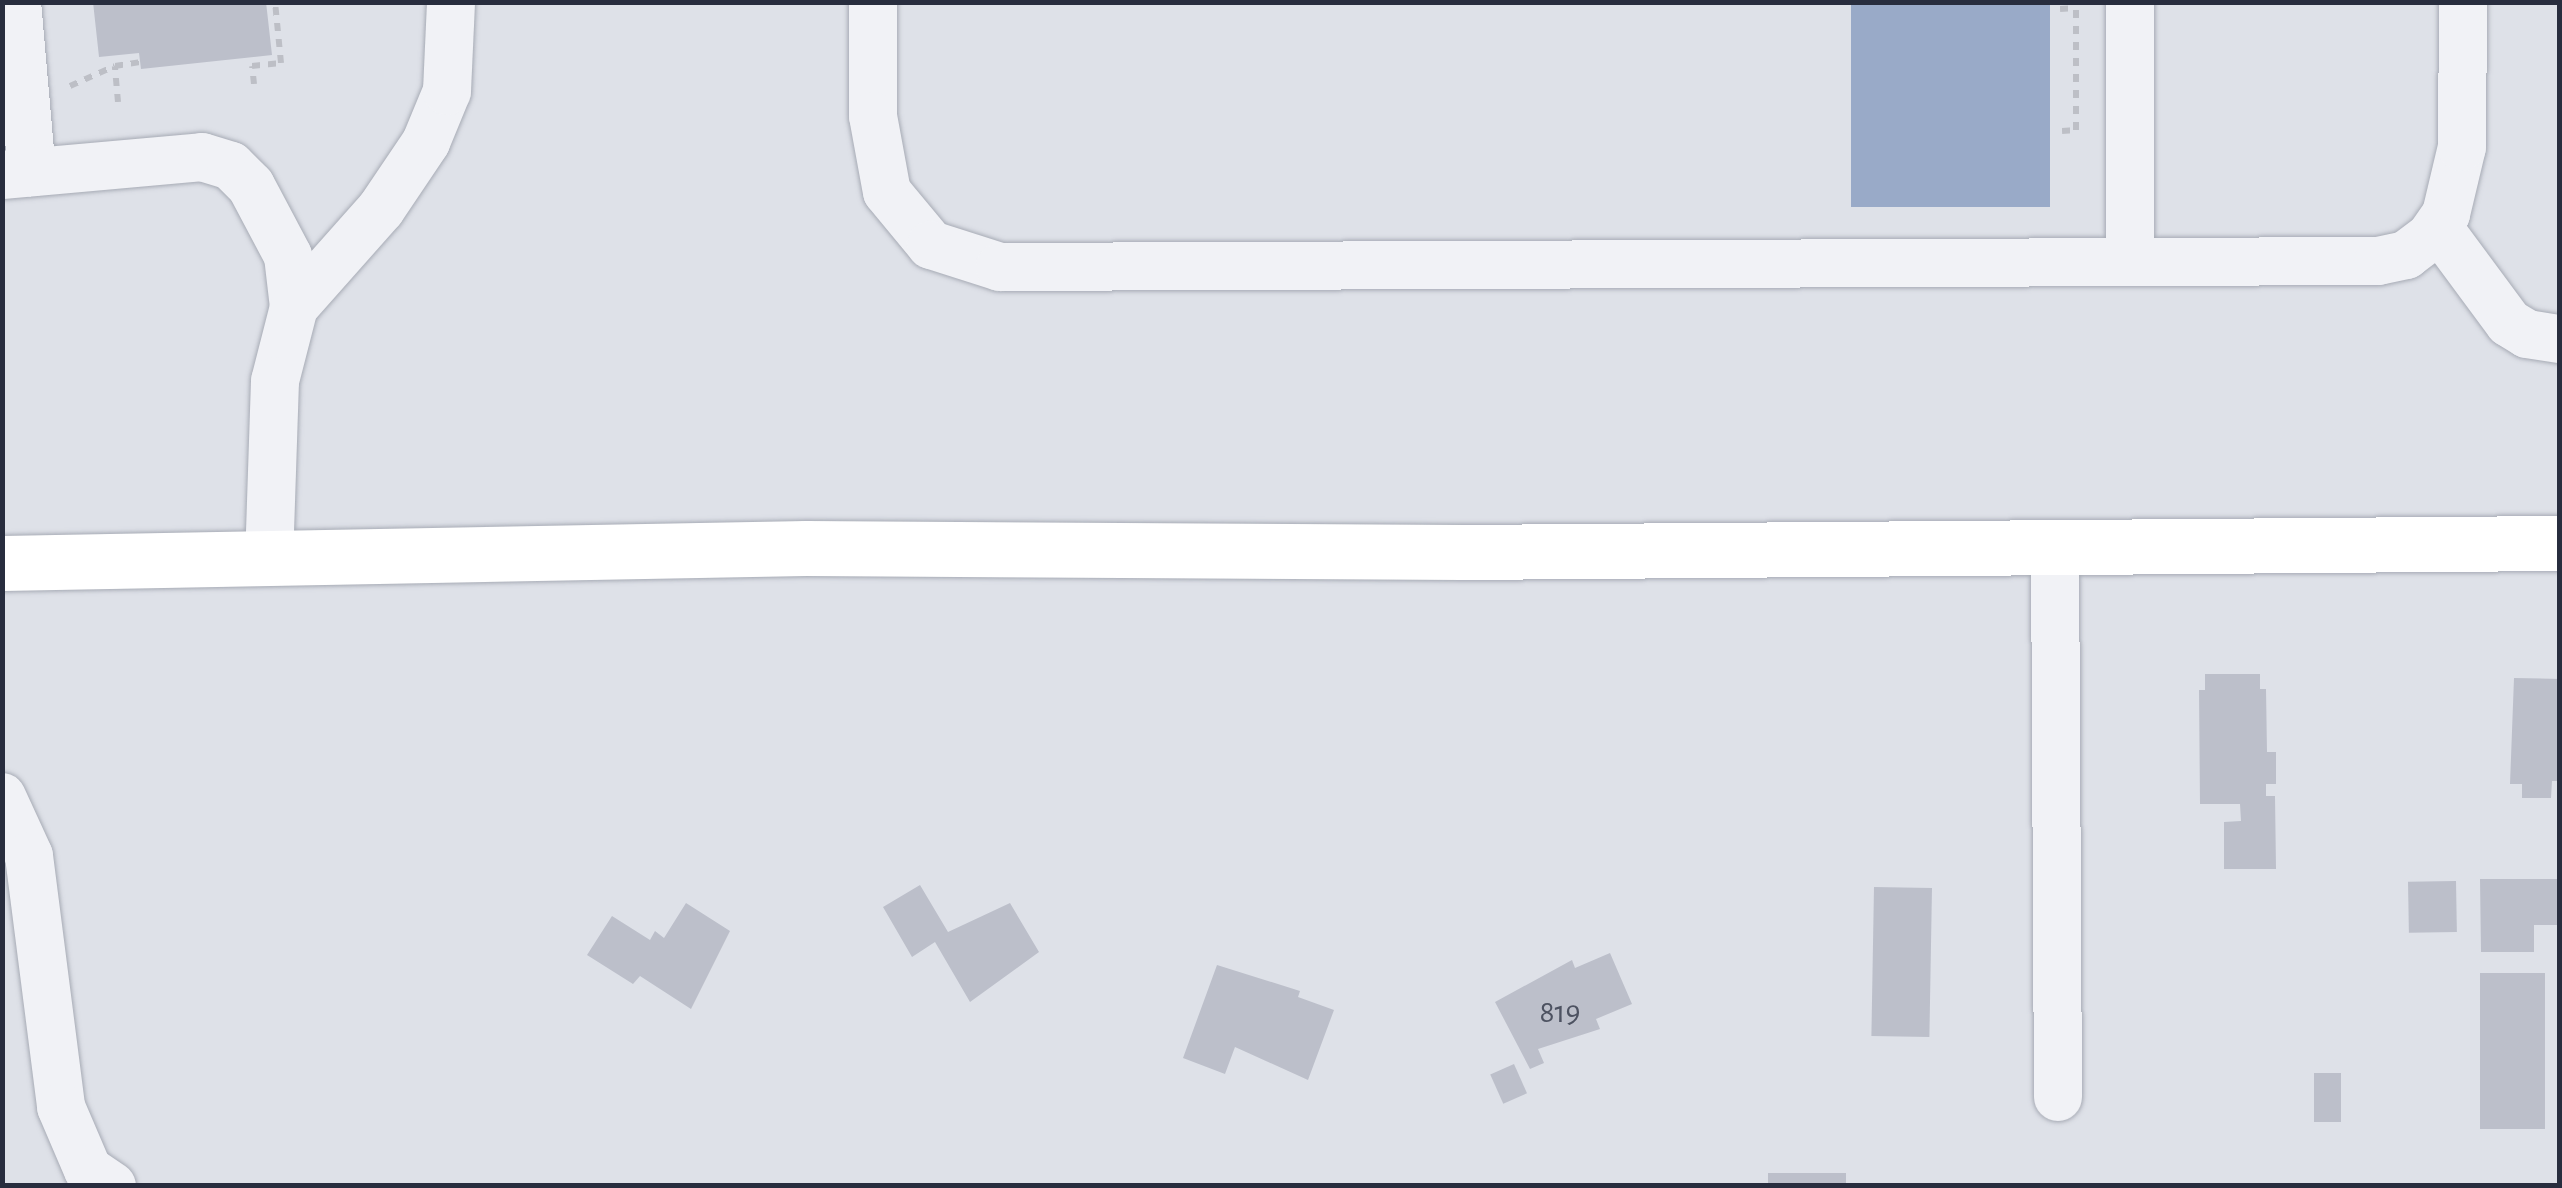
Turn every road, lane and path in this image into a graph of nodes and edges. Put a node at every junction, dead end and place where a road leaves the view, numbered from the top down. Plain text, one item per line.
1 (17, 2) edge
2 (275, 2) edge
3 (450, 2) edge
4 (873, 2) edge
5 (2130, 2) edge
6 (2464, 2) edge
7 (2076, 5) edge
8 (2060, 9) dead end
9 (140, 62) dead end
10 (115, 66) junction
11 (254, 84) dead end
12 (66, 88) dead end
13 (118, 102) dead end
14 (2062, 131) dead end
15 (17, 173) edge
16 (2438, 227) junction
17 (2130, 258) junction
18 (294, 307) junction
19 (2560, 339) edge
20 (2560, 542) edge
21 (2056, 547) junction
22 (269, 560) junction
23 (2, 563) edge
24 (2, 797) edge
25 (2058, 1097) dead end
26 (112, 1186) edge

1 - 15 street
2 - 11 path
3 - 18 street
4 - 17 street
5 - 17 street
6 - 16 street
7 - 8 path
7 - 14 path
9 - 10 path
10 - 12 path
10 - 13 path
15 - 18 street
16 - 17 street
16 - 19 street
18 - 22 street
20 - 21 main road
21 - 22 main road
21 - 25 street
22 - 23 main road
24 - 26 street

